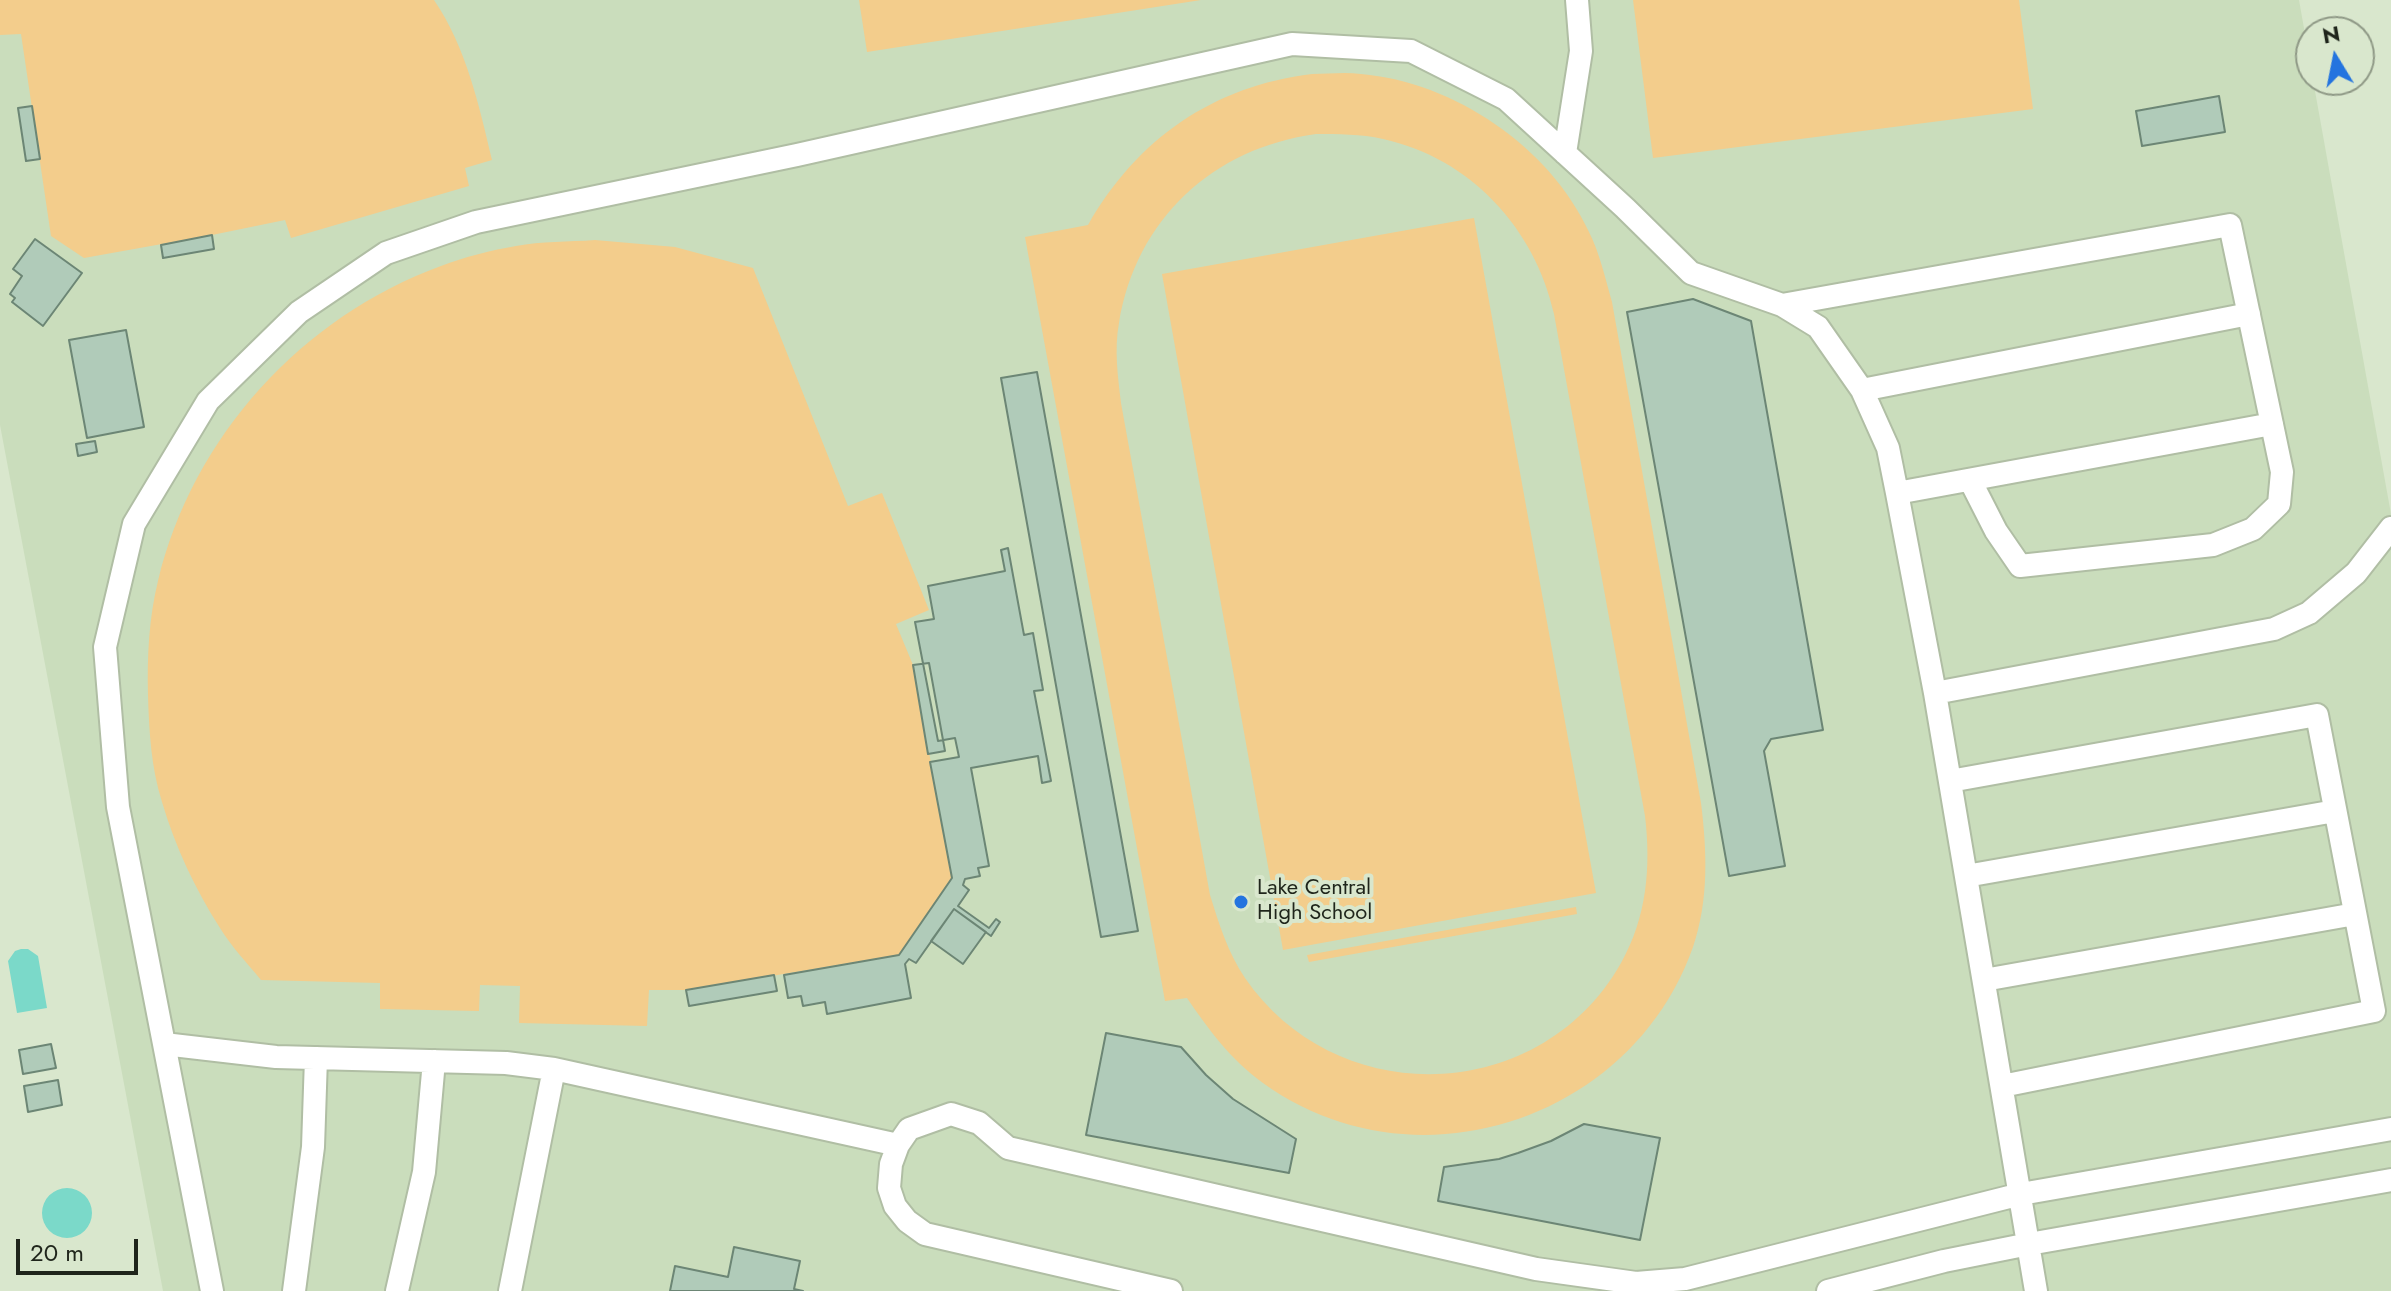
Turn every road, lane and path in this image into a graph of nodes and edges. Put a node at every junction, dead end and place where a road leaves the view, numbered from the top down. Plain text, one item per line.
1 (1577, 0) edge
2 (1565, 153) junction
3 (1782, 305) junction
4 (2249, 314) junction
5 (1862, 390) junction
6 (2272, 424) junction
7 (1970, 480) junction
8 (1897, 493) junction
9 (2391, 528) edge
10 (1935, 693) junction
11 (1950, 781) junction
12 (2335, 811) junction
13 (1966, 876) junction
14 (2355, 914) junction
15 (1984, 980) junction
16 (164, 1044) junction
17 (316, 1058) junction
18 (434, 1061) junction
19 (554, 1069) junction
20 (2002, 1086) junction
21 (2391, 1129) edge
22 (898, 1145) junction
23 (2391, 1180) edge
24 (2021, 1194) junction
25 (2029, 1244) junction
26 (212, 1291) edge
27 (294, 1291) edge
28 (397, 1291) edge
29 (510, 1291) edge
30 (1171, 1291) edge
31 (1828, 1291) edge
32 (2036, 1291) edge

1 - 2 lane
2 - 3 lane
2 - 16 lane
3 - 4 lane
3 - 5 lane
4 - 5 lane
4 - 6 lane
5 - 8 lane
6 - 7 lane
6 - 7 lane
7 - 8 lane
8 - 10 lane
9 - 10 lane
10 - 11 lane
11 - 12 lane
11 - 13 lane
12 - 13 lane
12 - 14 lane
13 - 15 lane
14 - 15 lane
14 - 20 lane
15 - 20 lane
16 - 17 lane
16 - 26 lane
17 - 18 lane
17 - 27 lane
18 - 19 lane
18 - 28 lane
19 - 22 lane
19 - 29 lane
20 - 24 lane
21 - 24 lane
22 - 24 lane
22 - 30 lane
23 - 25 lane
24 - 25 lane
25 - 31 lane
25 - 32 lane

